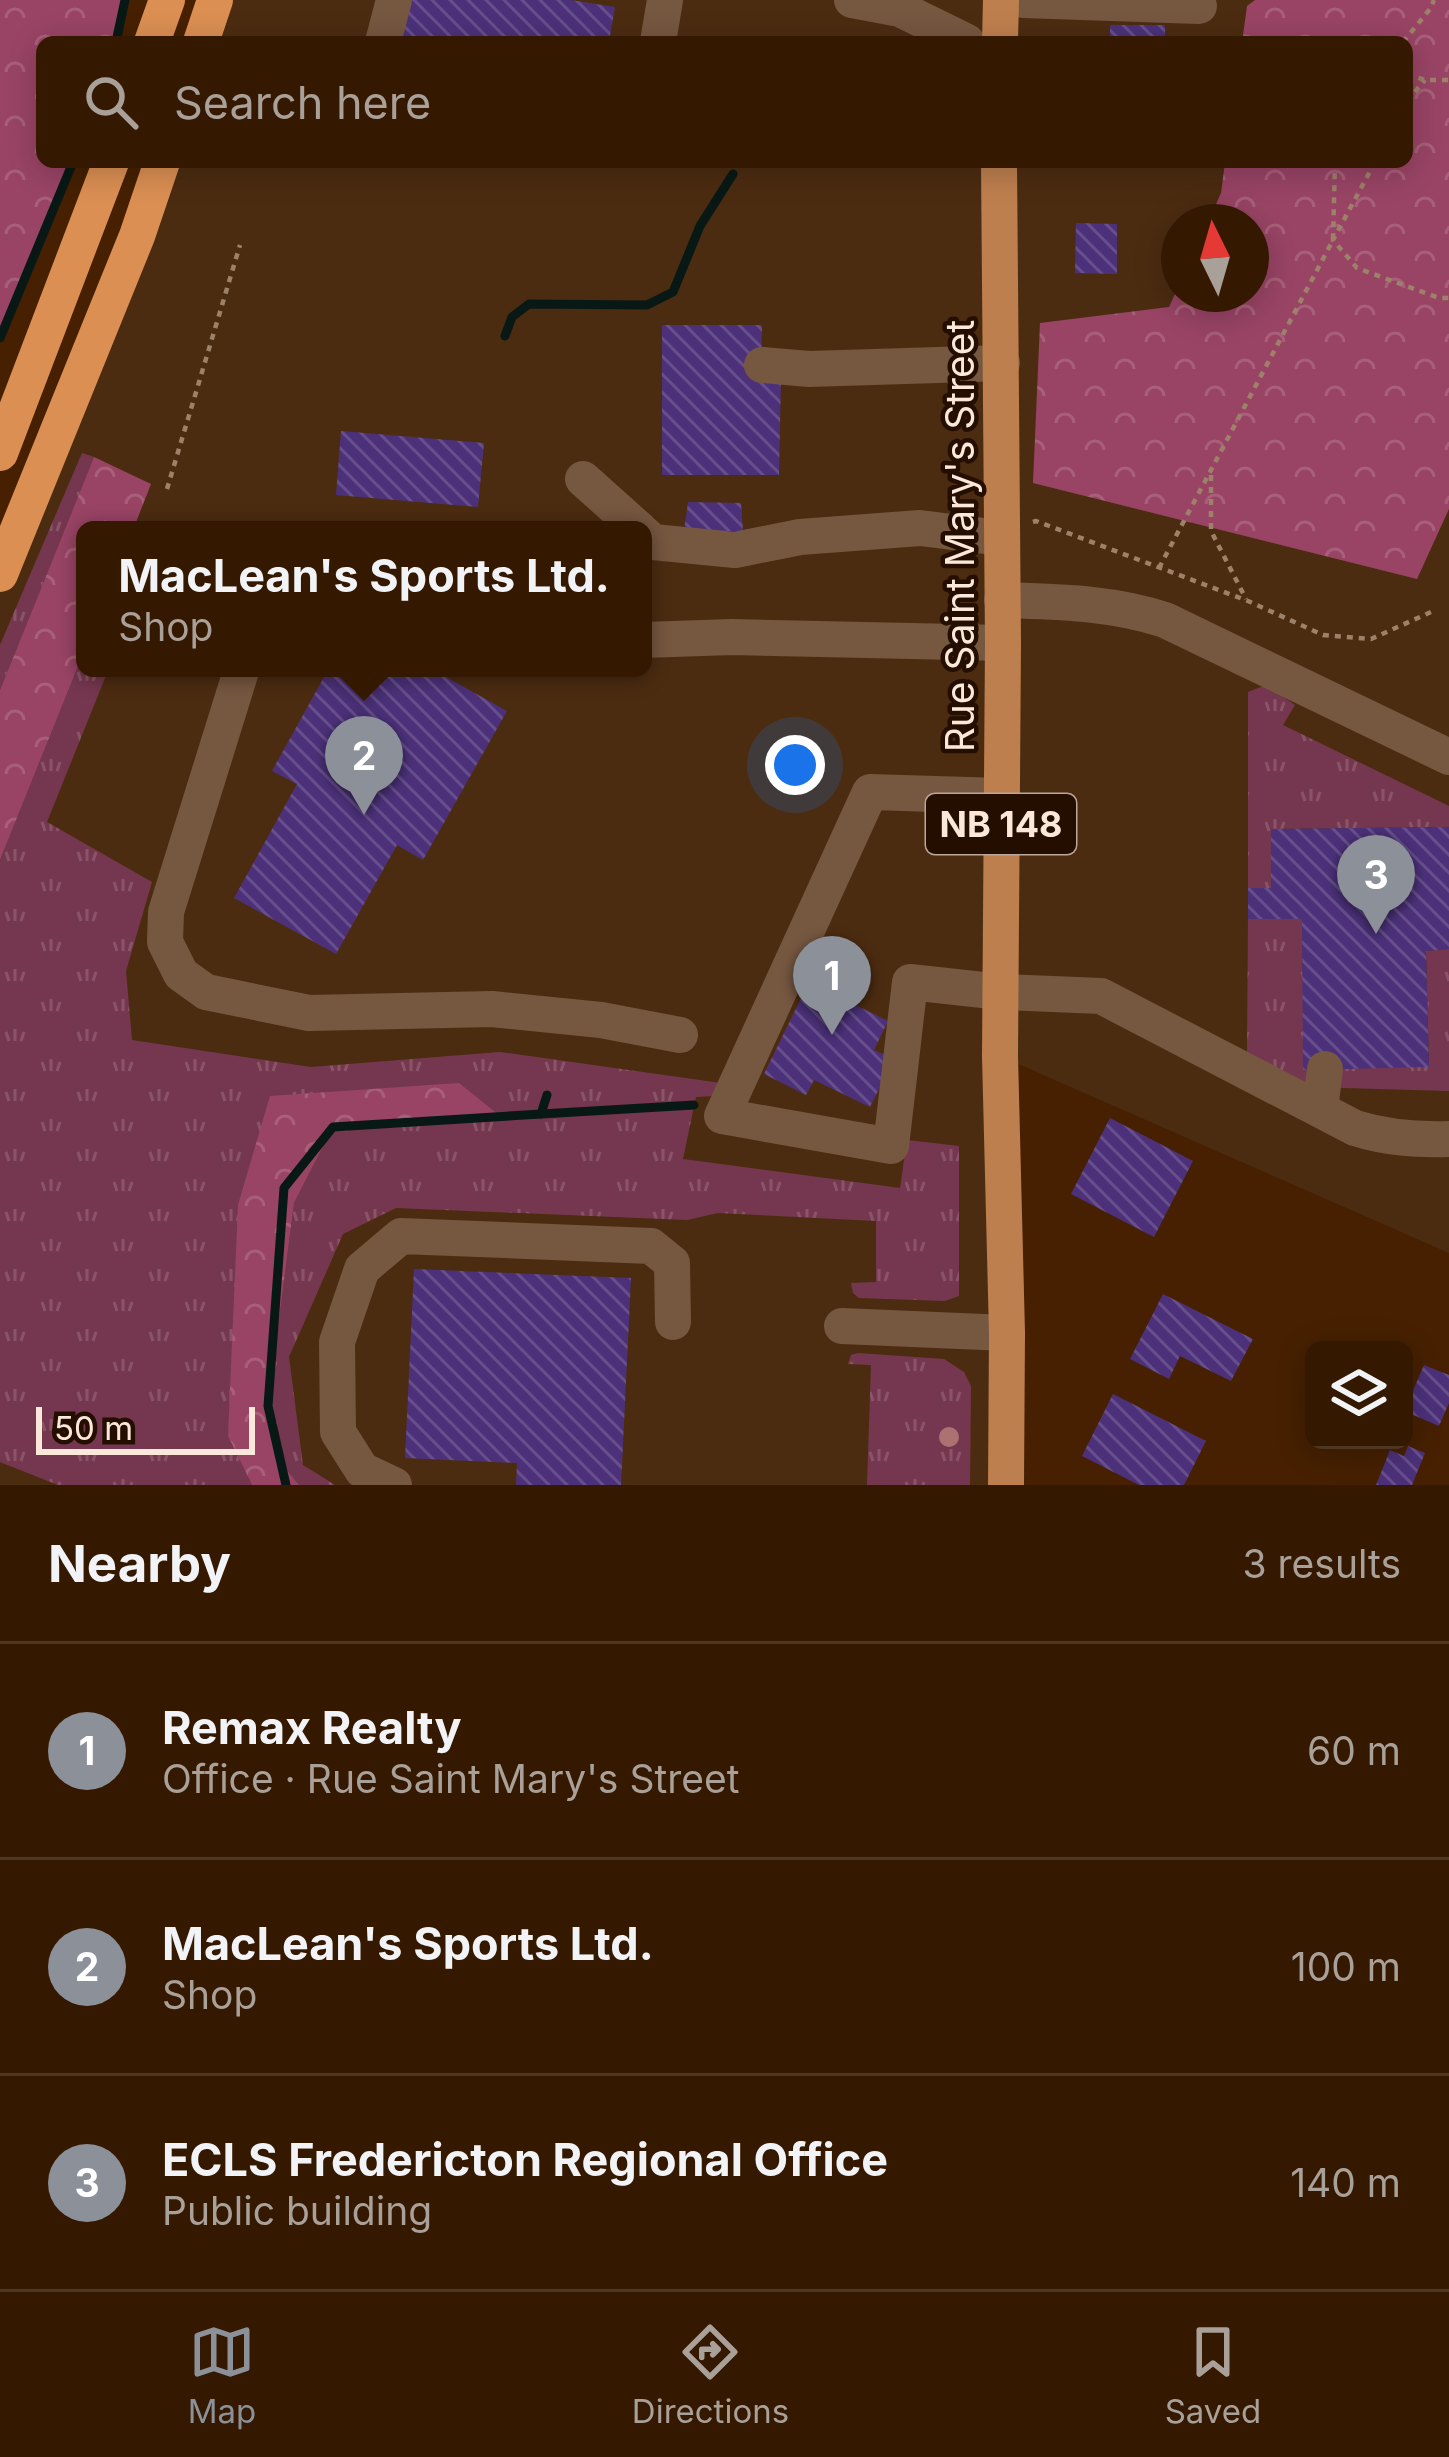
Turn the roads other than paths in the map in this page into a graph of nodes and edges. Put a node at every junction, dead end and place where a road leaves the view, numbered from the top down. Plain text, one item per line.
1 (166, 0) edge
2 (215, 0) edge
3 (394, 0) edge
4 (665, 0) edge
5 (852, 0) edge
6 (1001, 0) edge
7 (1023, 0) edge
8 (1199, 6) dead end
9 (154, 36) edge
10 (203, 36) edge
11 (385, 36) edge
12 (659, 36) edge
13 (955, 36) edge
14 (1000, 36) edge
15 (109, 168) edge
16 (160, 168) edge
17 (999, 168) edge
18 (1002, 363) junction
19 (762, 365) dead end
20 (0, 453) edge
21 (583, 479) dead end
22 (630, 521) edge
23 (1001, 538) junction
24 (652, 541) edge
25 (0, 574) edge
26 (1002, 600) junction
27 (652, 640) edge
28 (1003, 644) junction
29 (239, 677) edge
30 (1449, 757) edge
31 (1001, 796) junction
32 (1000, 992) junction
33 (680, 1035) dead end
34 (1325, 1070) dead end
35 (1320, 1109) junction
36 (1449, 1139) edge
37 (673, 1322) dead end
38 (842, 1326) dead end
39 (1007, 1333) junction
40 (394, 1485) edge
41 (1006, 1485) edge

1 - 9 highway
2 - 10 highway
3 - 11 lane
4 - 12 lane
5 - 13 lane
6 - 14 main road
7 - 8 lane
15 - 20 highway
16 - 25 highway
17 - 18 main road, Rue Saint Mary's Street / NB 148
18 - 19 lane
18 - 23 main road, Rue Saint Mary's Street / NB 148
21 - 22 lane
23 - 24 lane
23 - 26 main road, Rue Saint Mary's Street / NB 148
26 - 28 main road, Rue Saint Mary's Street / NB 148
26 - 30 lane
27 - 28 lane
28 - 31 main road, Rue Saint Mary's Street / NB 148
29 - 33 lane
31 - 32 main road, Rue Saint Mary's Street / NB 148
31 - 32 lane
32 - 35 lane
32 - 39 main road, Rue Saint Mary's Street / NB 148
34 - 35 lane
35 - 36 lane
37 - 40 lane
38 - 39 lane
39 - 41 main road, Rue Saint Mary's Street / NB 148

